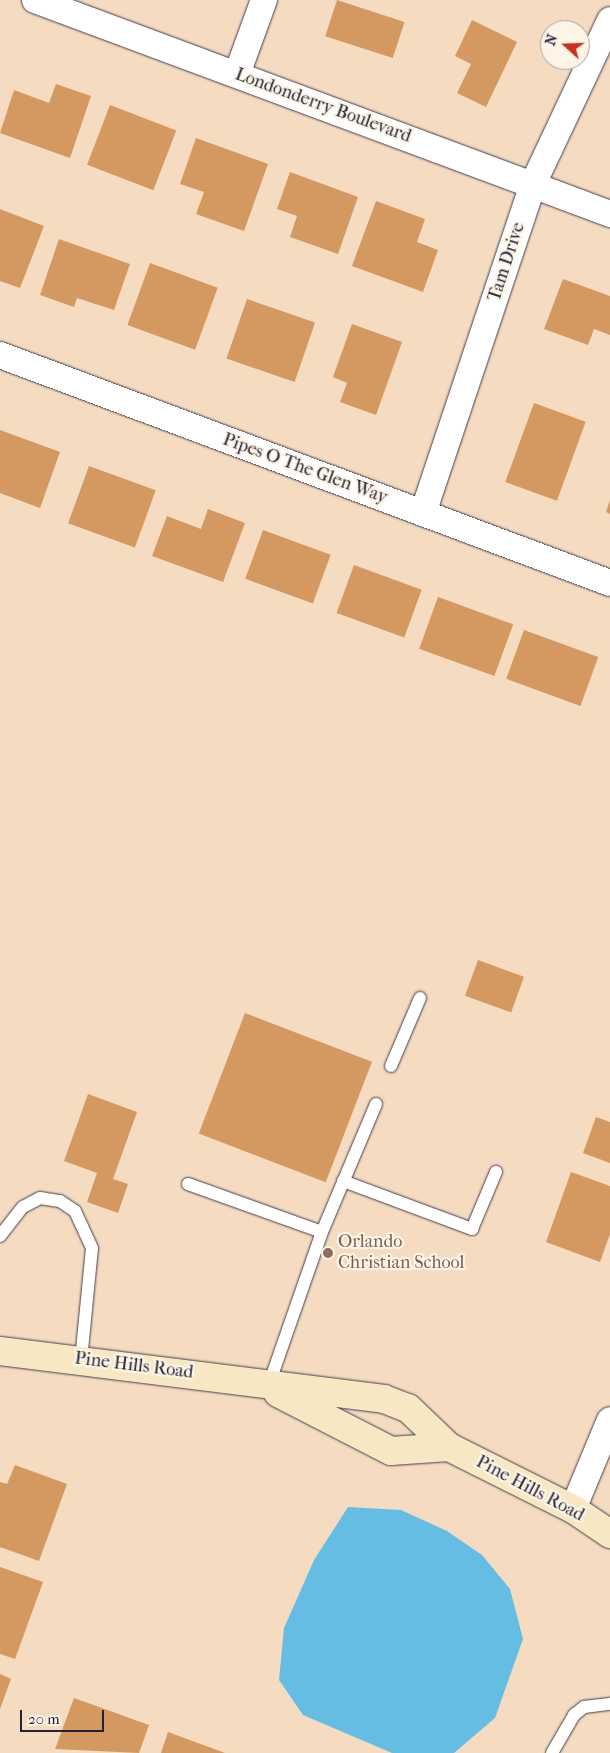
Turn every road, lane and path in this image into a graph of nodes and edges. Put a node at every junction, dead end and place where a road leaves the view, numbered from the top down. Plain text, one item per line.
1 (35, 0) edge
2 (264, 0) edge
3 (610, 20) edge
4 (237, 74) junction
5 (533, 184) junction
6 (610, 214) edge
7 (0, 355) edge
8 (423, 513) junction
9 (610, 583) edge
10 (420, 998) dead end
11 (391, 1066) dead end
12 (376, 1104) dead end
13 (496, 1172) dead end
14 (343, 1181) junction
15 (188, 1184) dead end
16 (322, 1232) junction
17 (0, 1236) edge
18 (0, 1351) edge
19 (81, 1360) junction
20 (268, 1387) junction
21 (610, 1420) edge
22 (449, 1448) junction
23 (573, 1509) junction
24 (610, 1534) edge
25 (610, 1704) edge
26 (552, 1753) edge

1 - 4 street, Londonderry Boulevard
2 - 4 street
3 - 5 street, Tam Drive
4 - 5 street, Londonderry Boulevard
5 - 6 street, Londonderry Boulevard
5 - 8 street, Tam Drive
7 - 8 street, Pipes O The Glen Way
8 - 9 street, Pipes O The Glen Way
10 - 11 lane
12 - 14 lane
13 - 14 lane
14 - 16 lane
15 - 16 lane
16 - 20 lane
17 - 19 lane
18 - 19 main road, Pine Hills Road
19 - 20 main road, Pine Hills Road
20 - 22 main road, Pine Hills Road
20 - 22 main road, Pine Hills Road
21 - 23 street
22 - 23 main road, Pine Hills Road
23 - 24 main road, Pine Hills Road
25 - 26 lane

